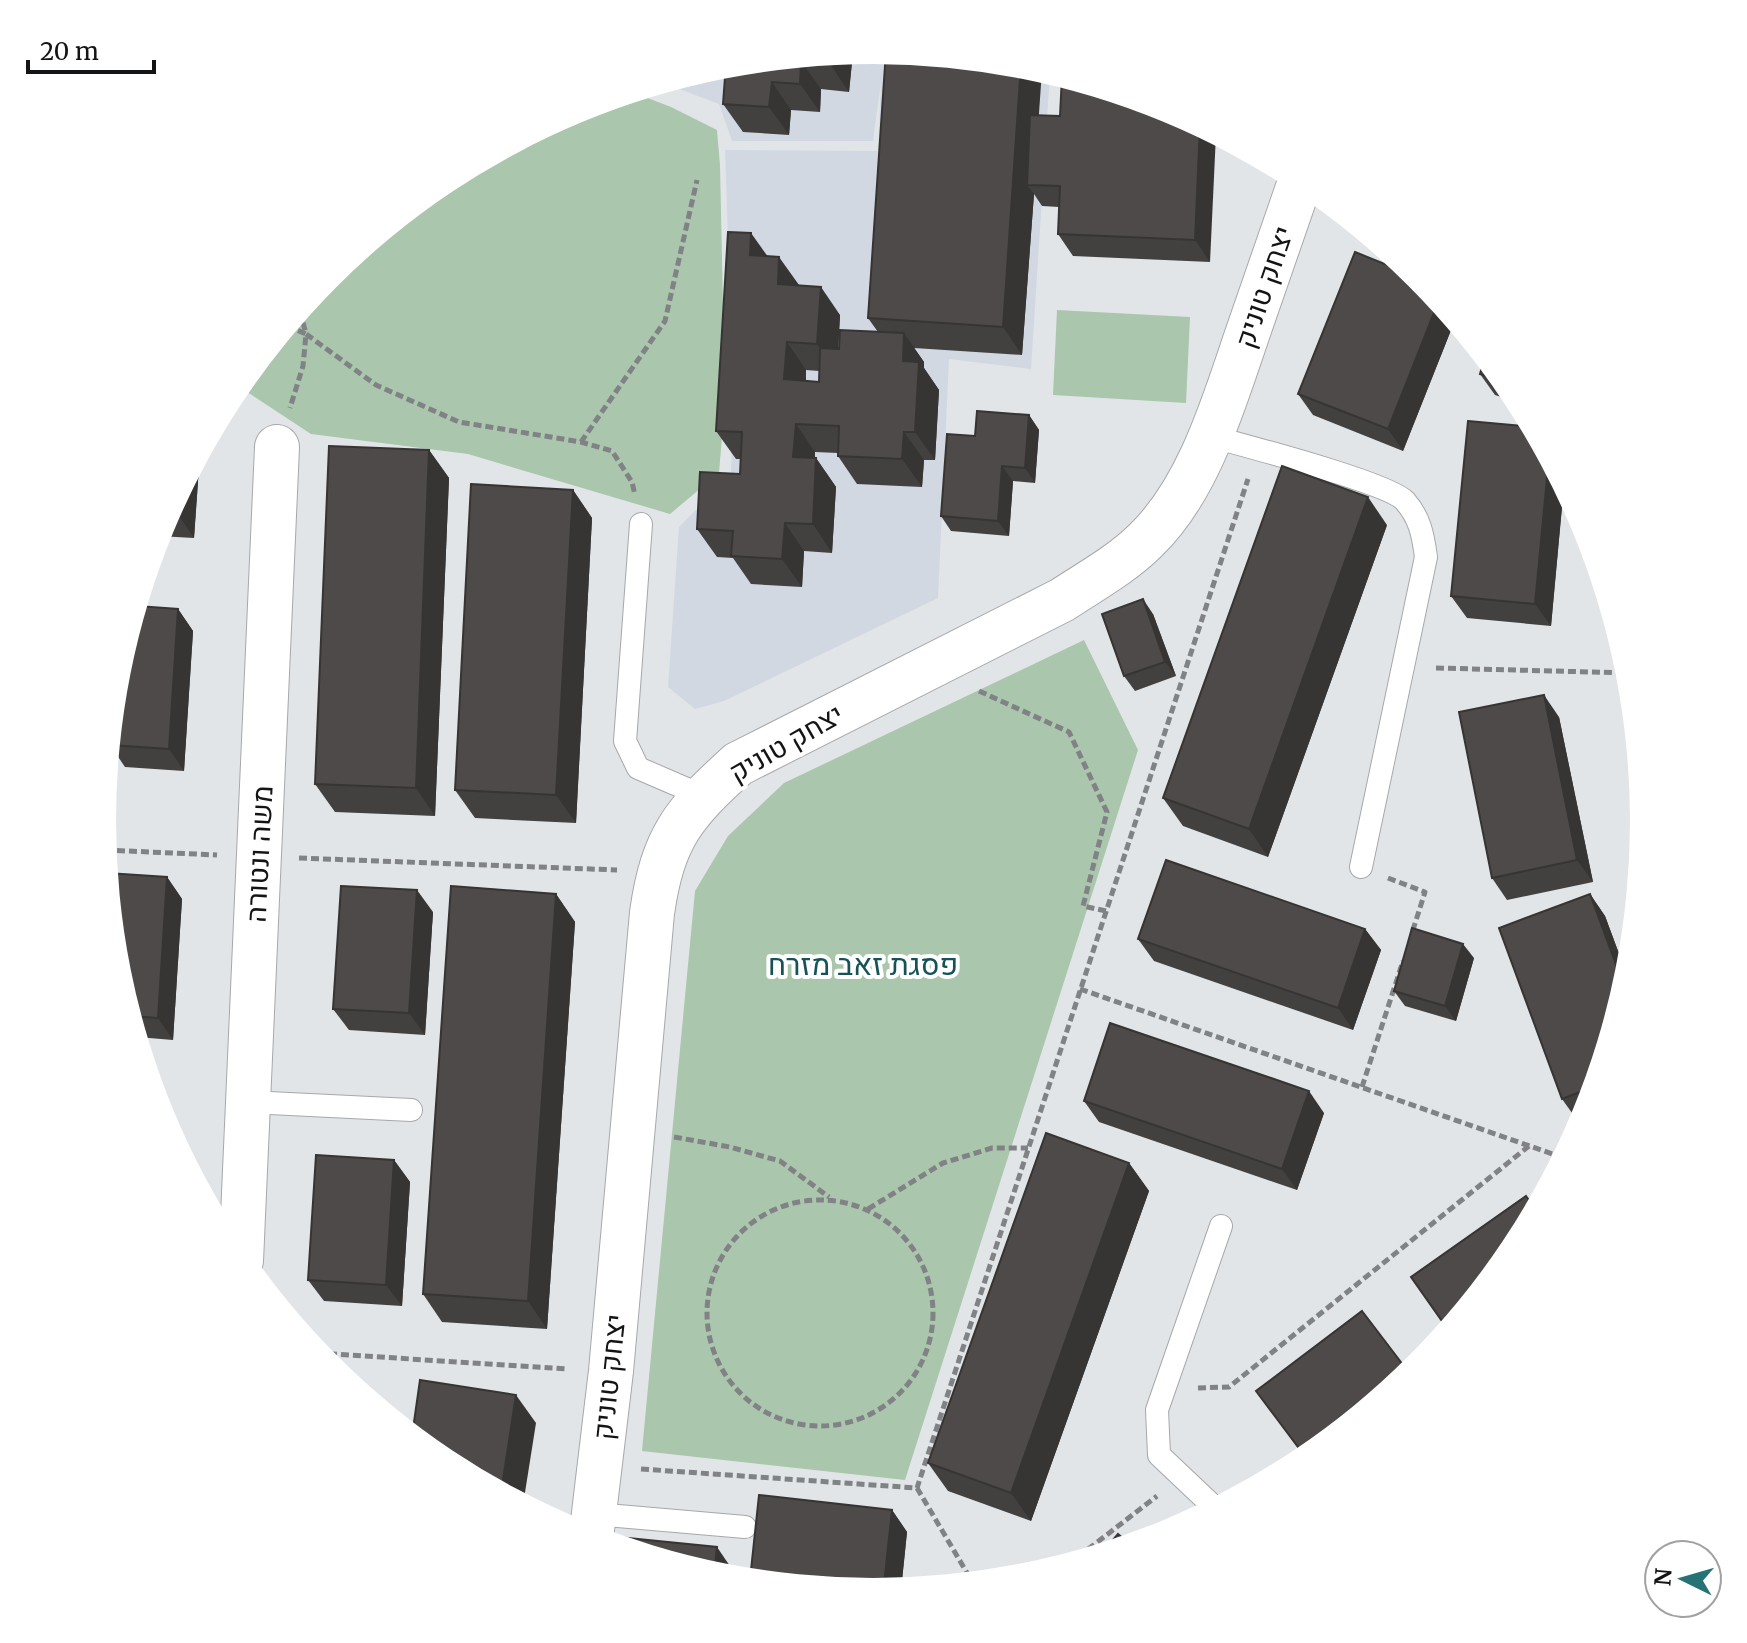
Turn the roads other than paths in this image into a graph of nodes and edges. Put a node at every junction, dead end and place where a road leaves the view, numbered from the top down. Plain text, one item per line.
1 (1296, 193) edge
2 (1210, 436) junction
3 (277, 447) road end
4 (641, 524) road end
5 (703, 796) junction
6 (1361, 867) road end
7 (248, 1102) junction
8 (411, 1110) dead end
9 (1221, 1226) dead end
10 (242, 1239) edge
11 (1208, 1501) edge
12 (593, 1525) edge
13 (597, 1526) edge
14 (745, 1527) dead end

1 - 2 street, יצחק טוניק
2 - 5 street, יצחק טוניק
2 - 6 lane
3 - 7 street, משה ונטורה
4 - 5 lane
5 - 12 street, יצחק טוניק
7 - 8 lane
7 - 10 street, משה ונטורה
9 - 11 lane
13 - 14 lane

